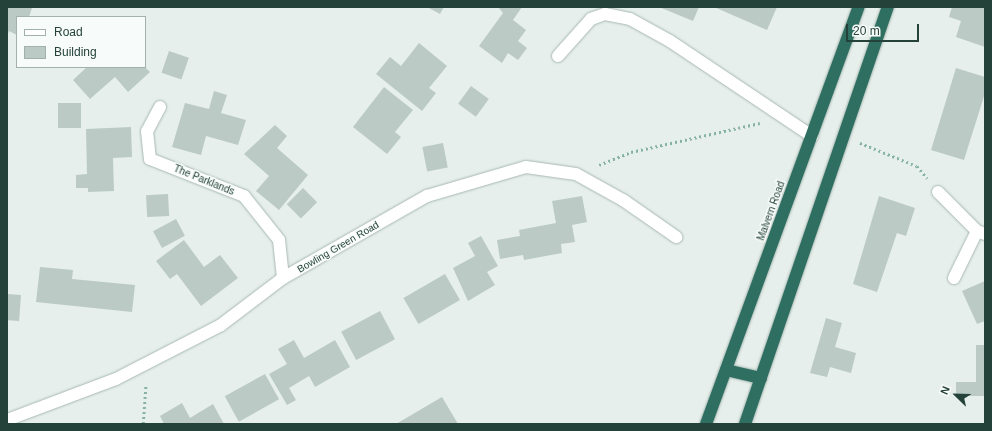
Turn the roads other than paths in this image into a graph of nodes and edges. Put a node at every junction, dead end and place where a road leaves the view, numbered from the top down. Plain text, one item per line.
1 (859, 7) edge
2 (888, 7) edge
3 (558, 56) dead end
4 (160, 107) dead end
5 (812, 136) junction
6 (938, 192) road end
7 (981, 232) edge
8 (676, 237) dead end
9 (283, 278) junction
10 (954, 278) dead end
11 (726, 370) junction
12 (761, 378) junction
13 (7, 420) edge
14 (706, 424) edge
15 (745, 424) edge

1 - 5 highway, Malvern Road
2 - 12 highway
3 - 5 street
4 - 9 street, The Parklands
5 - 11 highway, Malvern Road
6 - 7 street
7 - 10 street
8 - 9 street, Bowling Green Road
9 - 13 street, Bowling Green Road
11 - 12 highway
11 - 14 highway, Malvern Road
12 - 15 highway

